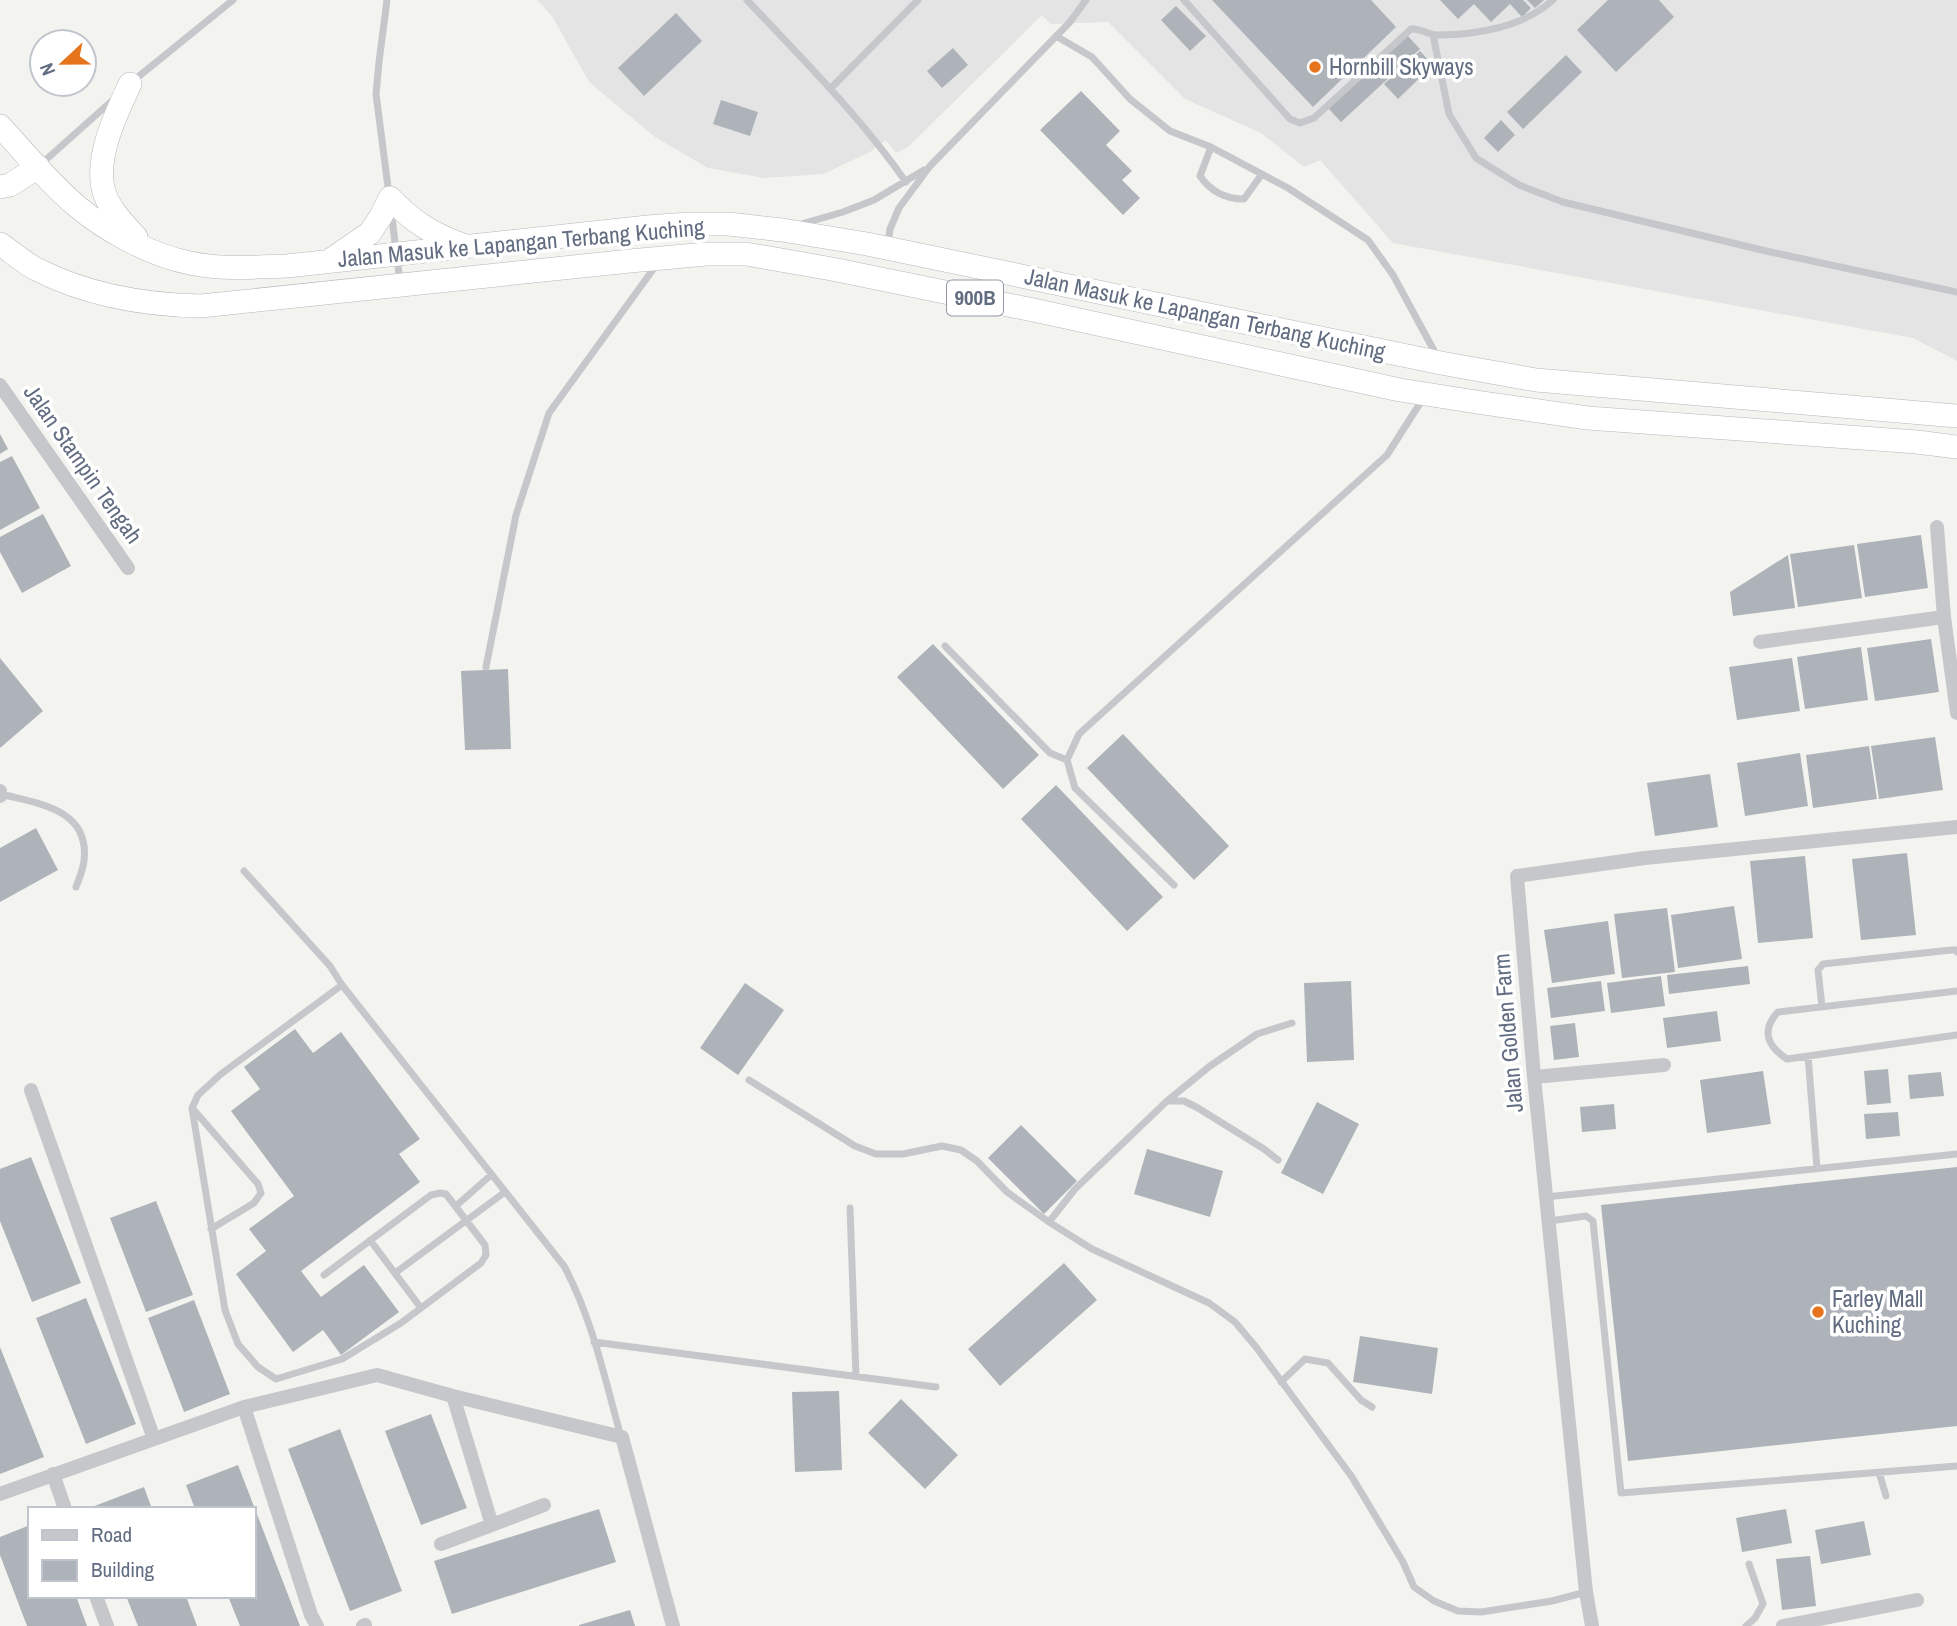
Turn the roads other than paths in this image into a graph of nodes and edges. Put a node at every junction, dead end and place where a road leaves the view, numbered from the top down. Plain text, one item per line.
1 (387, 0) edge
2 (747, 0) edge
3 (918, 0) edge
4 (1086, 0) edge
5 (1184, 0) edge
6 (1553, 0) edge
7 (231, 1) edge
8 (1433, 35) junction
9 (1056, 36) junction
10 (130, 85) junction
11 (831, 89) junction
12 (0, 126) edge
13 (1211, 147) junction
14 (930, 166) junction
15 (38, 167) junction
16 (1262, 174) junction
17 (906, 182) junction
18 (0, 187) edge
19 (390, 198) junction
20 (782, 230) junction
21 (0, 243) edge
22 (465, 246) junction
23 (887, 248) junction
24 (147, 249) junction
25 (396, 254) junction
26 (662, 258) junction
27 (329, 261) junction
28 (400, 286) junction
29 (1957, 292) edge
30 (1441, 363) junction
31 (0, 385) edge
32 (1426, 394) junction
33 (1957, 416) edge
34 (1957, 447) edge
35 (1937, 527) dead end
36 (128, 569) dead end
37 (1944, 617) junction
38 (1760, 642) dead end
39 (945, 646) dead end
40 (485, 667) dead end
41 (1957, 713) edge
42 (1067, 760) junction
43 (0, 794) edge
44 (1957, 827) edge
45 (244, 871) dead end
46 (1174, 885) dead end
47 (76, 887) dead end
48 (1957, 951) edge
49 (342, 985) junction
50 (1957, 991) edge
51 (1822, 1007) junction
52 (1292, 1024) dead end
53 (1957, 1035) edge
54 (1808, 1056) junction
55 (1664, 1065) dead end
56 (1534, 1077) junction
57 (749, 1080) dead end
58 (31, 1090) dead end
59 (1167, 1101) junction
60 (192, 1108) junction
61 (1957, 1154) edge
62 (1279, 1160) dead end
63 (1817, 1168) junction
64 (491, 1175) junction
65 (505, 1192) junction
66 (1546, 1197) junction
67 (456, 1206) junction
68 (850, 1208) dead end
69 (468, 1221) junction
70 (1549, 1221) junction
71 (1049, 1222) junction
72 (211, 1228) junction
73 (370, 1240) junction
74 (395, 1273) junction
75 (324, 1275) dead end
76 (421, 1308) junction
77 (594, 1342) junction
78 (856, 1376) junction
79 (1281, 1382) junction
80 (936, 1387) dead end
81 (453, 1396) junction
82 (244, 1407) junction
83 (1372, 1407) dead end
84 (621, 1437) junction
85 (154, 1439) junction
86 (1957, 1466) edge
87 (1879, 1472) junction
88 (52, 1474) junction
89 (0, 1494) edge
90 (1886, 1496) dead end
91 (544, 1505) dead end
92 (64, 1507) edge
93 (492, 1525) junction
94 (441, 1544) dead end
95 (1749, 1564) dead end
96 (1586, 1592) junction
97 (97, 1598) edge
98 (1917, 1600) dead end
99 (107, 1626) edge
100 (317, 1626) edge
101 (673, 1626) edge
102 (1592, 1626) edge
103 (1746, 1626) edge
104 (1783, 1626) edge

1 - 19 lane
2 - 11 lane
3 - 11 lane
4 - 9 lane
5 - 8 lane
6 - 8 lane
7 - 10 lane
8 - 29 lane
9 - 13 lane
9 - 14 lane
10 - 15 lane
10 - 24 highway
11 - 17 lane
12 - 15 highway, Jalan Masuk ke Lapangan Terbang Kuching
13 - 16 lane
13 - 16 lane
14 - 17 lane
14 - 23 lane
15 - 18 highway
15 - 24 highway, Jalan Masuk ke Lapangan Terbang Kuching
16 - 30 lane
17 - 20 lane
19 - 22 highway
19 - 25 lane
19 - 27 highway
20 - 22 highway, Jalan Masuk ke Lapangan Terbang Kuching
20 - 23 highway, Jalan Masuk ke Lapangan Terbang Kuching
21 - 28 highway, Jalan Masuk ke Lapangan Terbang Kuching / 900B
22 - 25 highway, Jalan Masuk ke Lapangan Terbang Kuching
23 - 30 highway, Jalan Masuk ke Lapangan Terbang Kuching
24 - 27 highway, Jalan Masuk ke Lapangan Terbang Kuching
25 - 27 highway, Jalan Masuk ke Lapangan Terbang Kuching
25 - 28 lane
26 - 28 highway, Jalan Masuk ke Lapangan Terbang Kuching / 900B
26 - 32 highway, Jalan Masuk ke Lapangan Terbang Kuching / 900B
26 - 40 lane
30 - 33 highway, Jalan Masuk ke Lapangan Terbang Kuching
31 - 36 street, Jalan Stampin Tengah
32 - 34 highway, Jalan Masuk ke Lapangan Terbang Kuching / 900B
32 - 42 lane
35 - 37 street
37 - 38 street
37 - 41 street
39 - 42 lane
42 - 46 lane
43 - 47 lane
44 - 56 street, Jalan Golden Farm
45 - 49 lane
48 - 51 lane
49 - 60 lane
49 - 64 lane
50 - 51 lane
51 - 54 lane
52 - 59 lane
53 - 54 lane
54 - 63 lane
55 - 56 street
56 - 66 street, Jalan Golden Farm
57 - 71 lane
58 - 85 street
59 - 62 lane
59 - 71 lane
60 - 72 lane
60 - 72 lane
61 - 63 lane
63 - 66 lane
64 - 65 lane
64 - 67 lane
65 - 69 lane
65 - 77 lane
66 - 70 street, Jalan Golden Farm
67 - 69 lane
67 - 73 lane
68 - 78 lane
69 - 74 lane
69 - 76 lane
70 - 87 lane
70 - 96 street, Jalan Golden Farm
71 - 79 lane
72 - 76 lane
73 - 74 lane
73 - 75 lane
74 - 76 lane
77 - 78 lane
77 - 84 lane
78 - 80 lane
79 - 83 lane
79 - 96 lane
81 - 82 street
81 - 84 street
81 - 93 street
82 - 85 street
82 - 100 street
84 - 101 street
85 - 88 street
86 - 87 lane
87 - 90 lane
88 - 89 street
88 - 92 street
91 - 93 street
93 - 94 street
95 - 103 lane
96 - 102 street, Jalan Golden Farm
97 - 99 street
98 - 104 street

